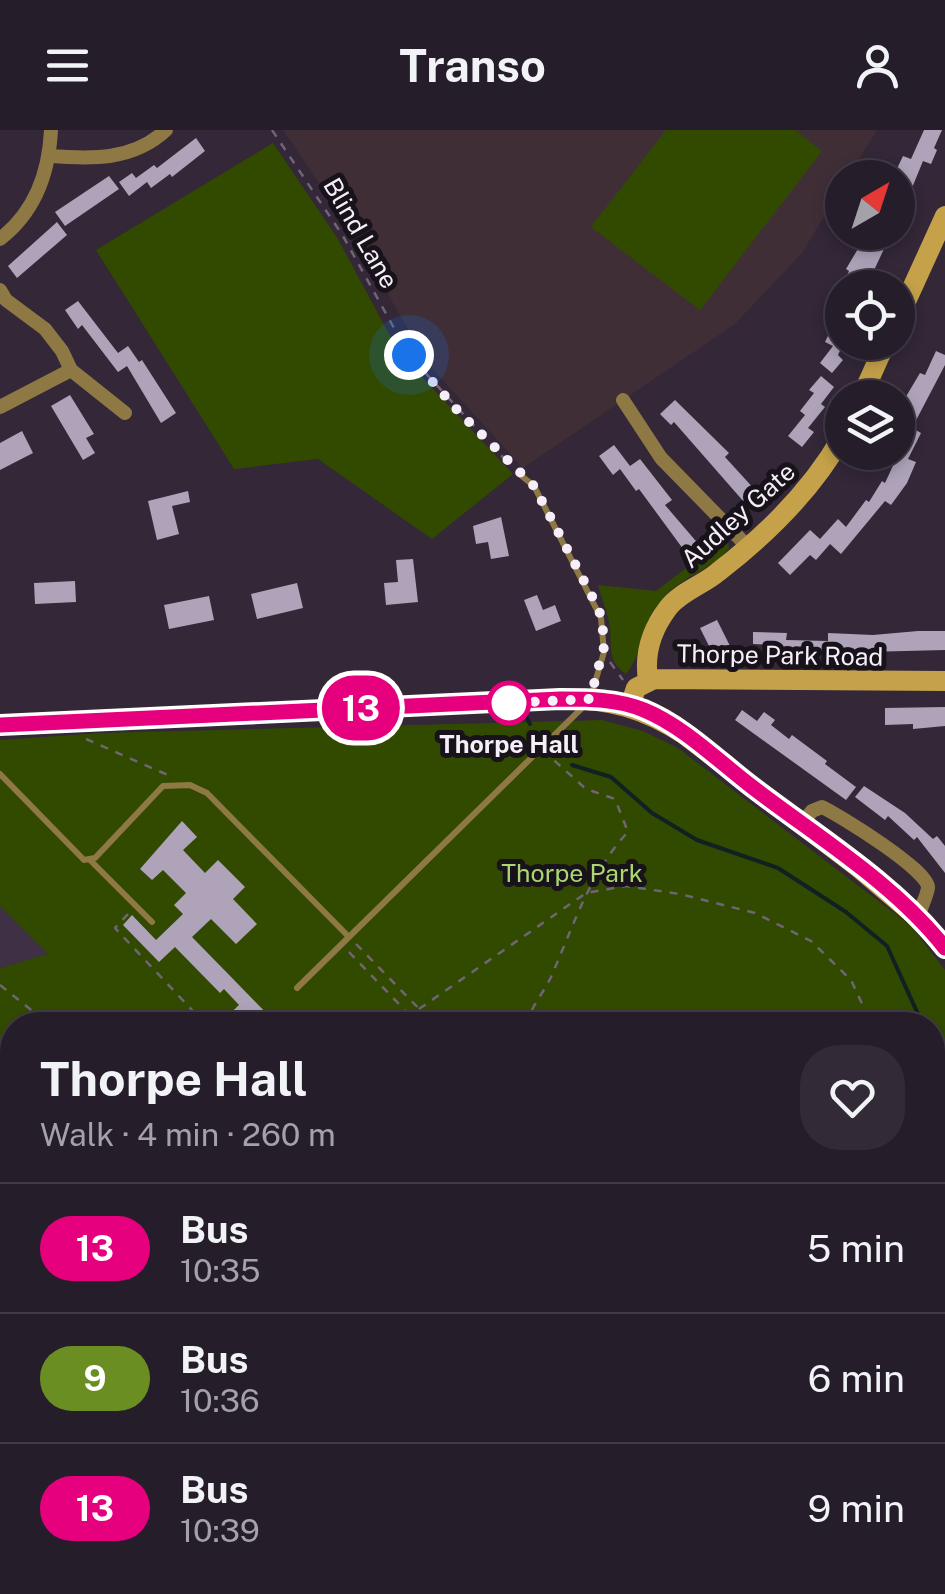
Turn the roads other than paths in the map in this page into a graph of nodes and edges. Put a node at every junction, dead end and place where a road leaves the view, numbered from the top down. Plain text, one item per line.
1 (50, 130) edge
2 (166, 130) edge
3 (50, 156) junction
4 (945, 216) edge
5 (0, 238) edge
6 (915, 281) edge
7 (0, 290) edge
8 (71, 370) junction
9 (623, 400) dead end
10 (0, 406) edge
11 (124, 413) dead end
12 (825, 464) edge
13 (518, 473) road end
14 (748, 547) junction
15 (648, 680) junction
16 (945, 682) edge
17 (590, 699) junction
18 (630, 706) junction
19 (0, 725) edge
20 (0, 774) edge
21 (801, 824) junction
22 (90, 861) junction
23 (918, 918) junction
24 (152, 922) dead end
25 (348, 937) junction
26 (945, 948) edge
27 (297, 988) dead end

1 - 3 street
2 - 3 street
3 - 5 street
4 - 6 street
7 - 8 street
8 - 10 street
8 - 11 street
9 - 14 street
12 - 14 street, Audley Gate
13 - 17 lane
14 - 15 street, Audley Gate
15 - 16 street, Thorpe Park Road
15 - 18 street, Thorpe Park Road
17 - 18 street
17 - 19 street
17 - 25 lane
18 - 21 street
20 - 22 lane
21 - 23 street
21 - 23 street
22 - 24 lane
22 - 25 lane
23 - 26 street
25 - 27 lane

